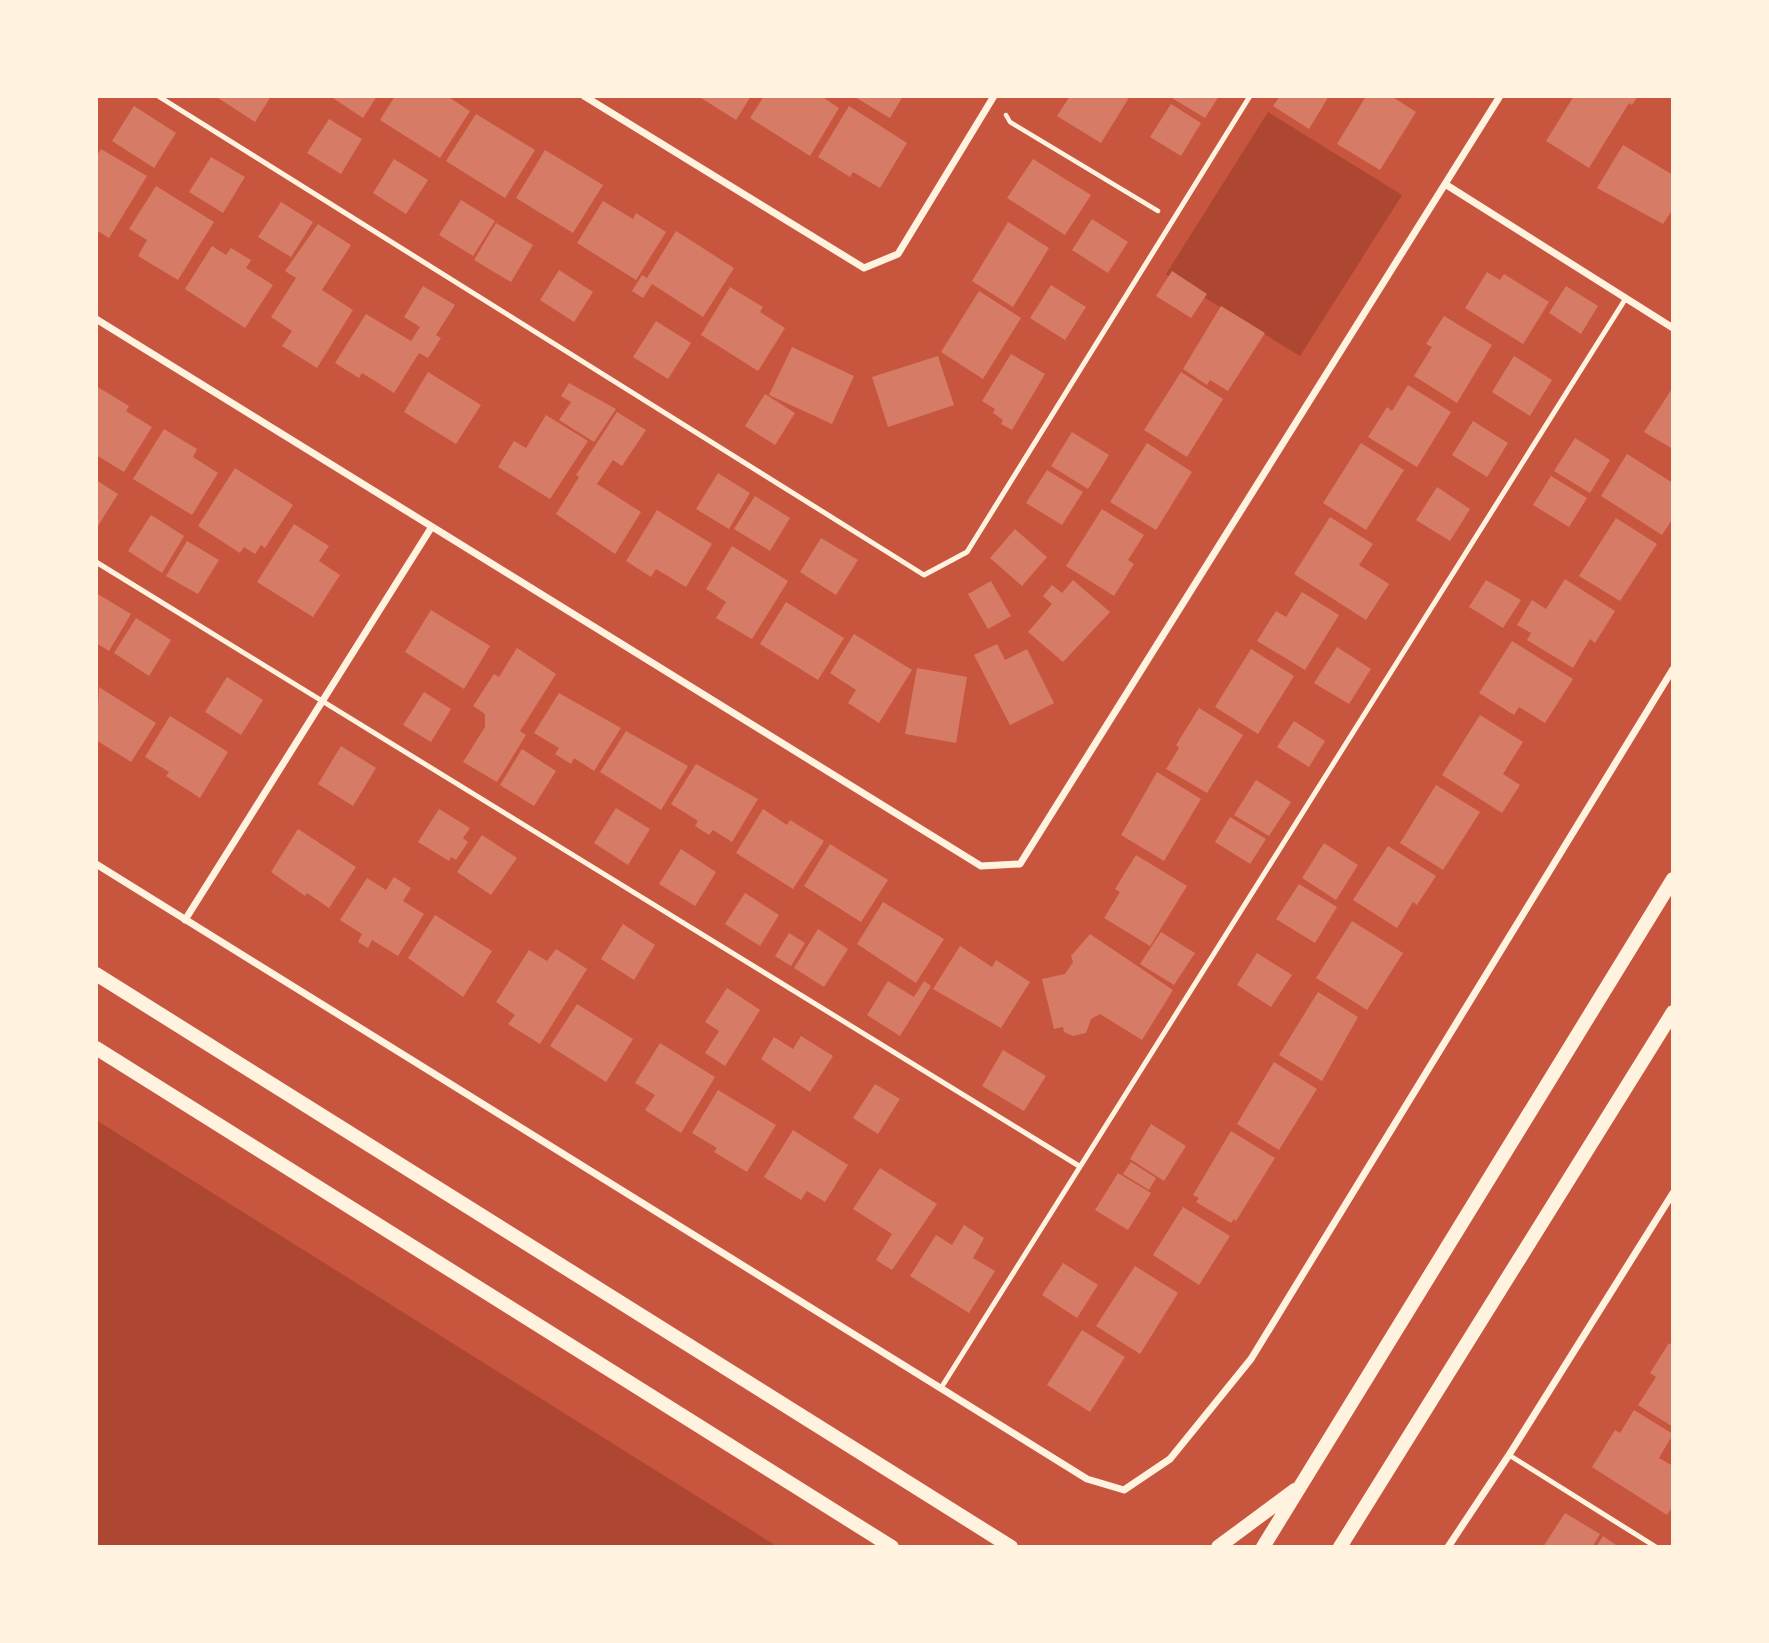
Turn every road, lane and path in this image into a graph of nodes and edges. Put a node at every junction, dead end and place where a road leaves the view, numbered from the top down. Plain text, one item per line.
1 (158, 96) edge
2 (584, 96) edge
3 (1250, 96) edge
4 (1500, 96) edge
5 (993, 97) edge
6 (1445, 184) junction
7 (1175, 221) junction
8 (1626, 298) junction
9 (96, 319) edge
10 (1673, 328) edge
11 (432, 528) junction
12 (96, 562) edge
13 (1673, 668) edge
14 (322, 702) junction
15 (96, 864) edge
16 (1673, 879) edge
17 (185, 920) junction
18 (96, 974) edge
19 (1673, 1012) edge
20 (96, 1048) edge
21 (1079, 1166) junction
22 (1673, 1193) edge
23 (941, 1388) junction
24 (1509, 1455) junction
25 (1302, 1485) junction
26 (892, 1547) edge
27 (1011, 1547) edge
28 (1218, 1547) edge
29 (1264, 1547) edge
30 (1340, 1547) edge
31 (1448, 1547) edge
32 (1656, 1547) edge

1 - 7 lane
2 - 5 street
3 - 7 lane
4 - 6 street
5 - 7 path
6 - 8 street
6 - 11 street
8 - 10 street
8 - 21 lane
9 - 11 street
11 - 14 street
12 - 14 lane
13 - 23 street
14 - 17 street
14 - 21 lane
15 - 17 street
16 - 25 main road
17 - 23 street
18 - 27 main road
19 - 30 main road
20 - 26 main road
21 - 23 lane
22 - 24 street
24 - 31 street
24 - 32 lane
25 - 28 main road
25 - 29 main road

